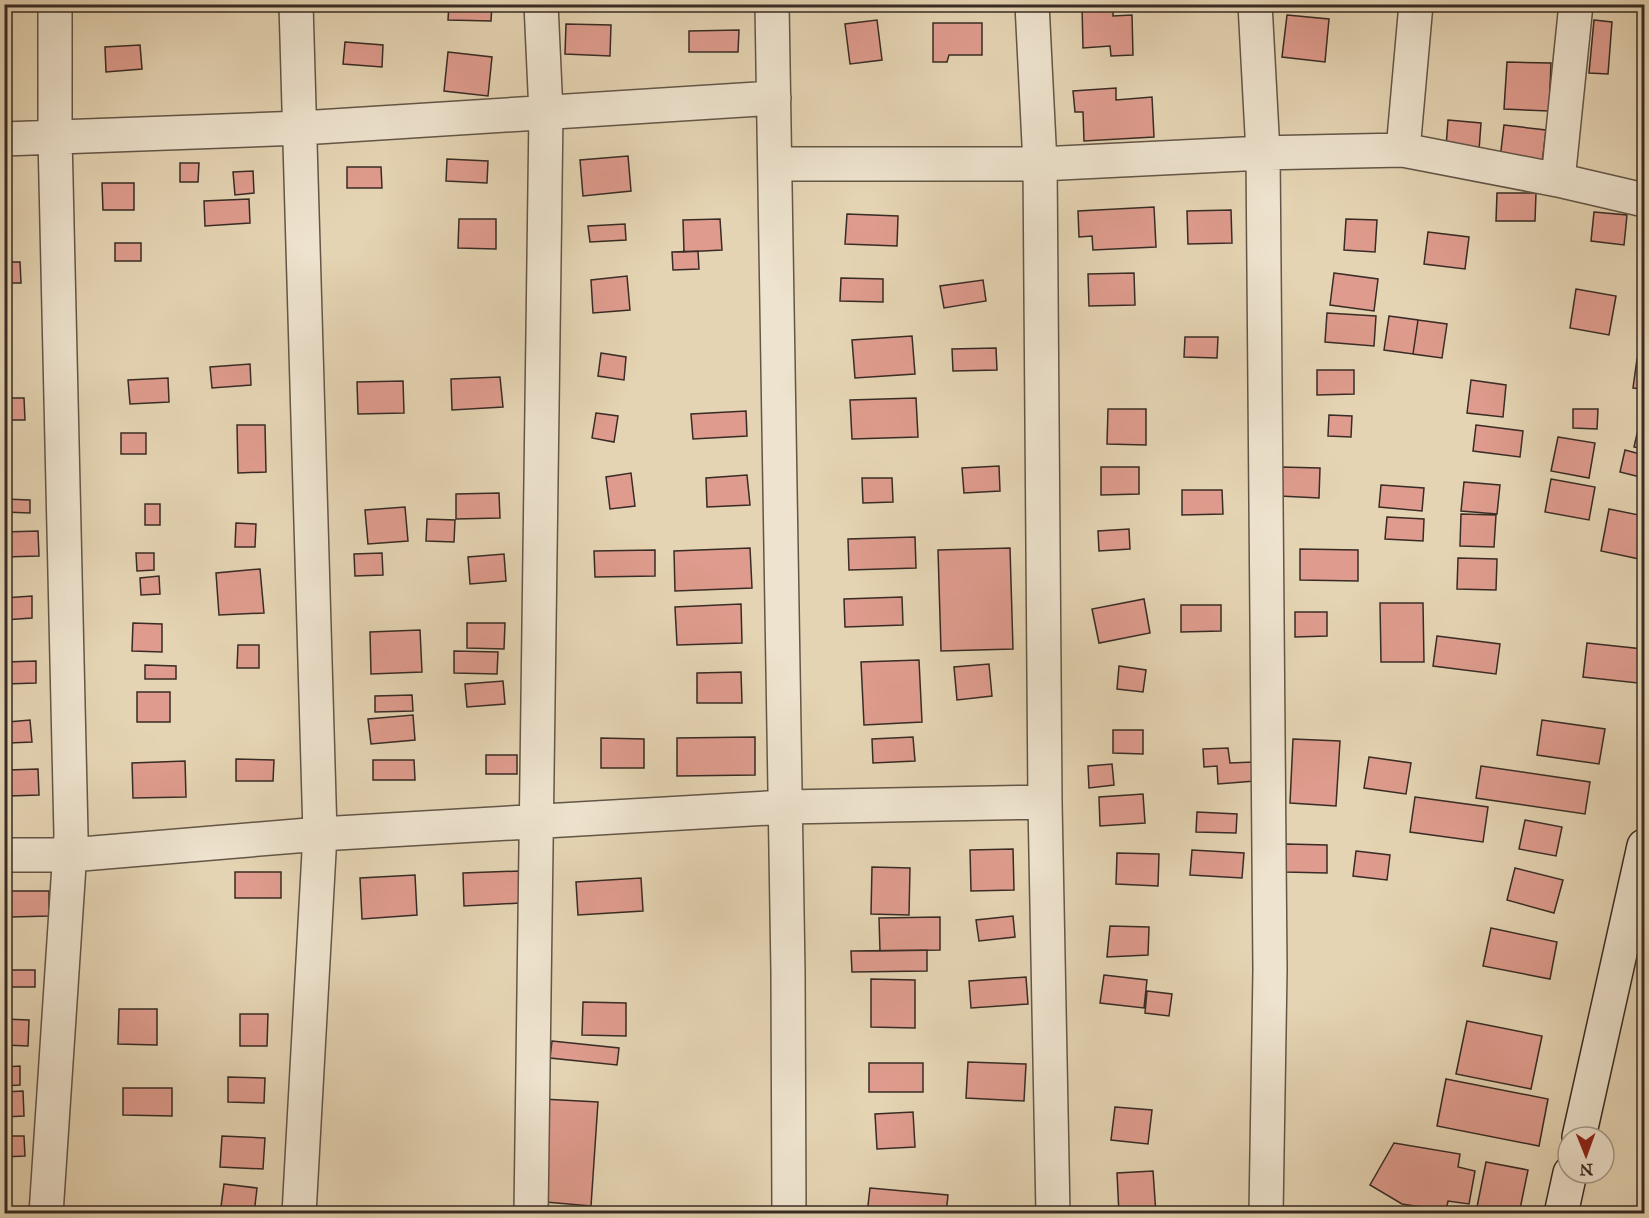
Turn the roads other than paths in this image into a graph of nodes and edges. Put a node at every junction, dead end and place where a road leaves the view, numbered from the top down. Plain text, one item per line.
1 (55, 4) edge
2 (296, 4) edge
3 (541, 4) edge
4 (771, 4) edge
5 (1032, 4) edge
6 (1255, 4) edge
7 (1416, 4) edge
8 (1576, 4) edge
9 (774, 98) junction
10 (546, 113) junction
11 (301, 128) junction
12 (55, 137) junction
13 (4, 139) edge
14 (1403, 150) junction
15 (1263, 153) junction
16 (776, 164) junction
17 (1040, 164) junction
18 (1558, 180) junction
19 (1644, 200) edge
20 (1046, 802) junction
21 (786, 807) junction
22 (535, 822) junction
23 (320, 834) junction
24 (1644, 846) edge
25 (4, 855) edge
26 (70, 855) junction
27 (1582, 1125) edge
28 (1567, 1185) edge
29 (46, 1214) edge
30 (299, 1214) edge
31 (531, 1214) edge
32 (789, 1214) edge
33 (1053, 1214) edge
34 (1266, 1214) edge
35 (1561, 1214) edge

1 - 12 street
2 - 11 street
3 - 10 street
4 - 9 street
5 - 17 street
6 - 15 street
7 - 14 street
8 - 18 street
9 - 10 street
9 - 16 street
10 - 11 street
10 - 22 street
11 - 12 street
11 - 23 street
12 - 13 street
12 - 26 street
14 - 15 street
14 - 18 street
15 - 17 street
15 - 34 street
16 - 17 street
16 - 21 street
17 - 20 street
18 - 19 street
20 - 21 street
20 - 33 street
21 - 22 street
21 - 32 street
22 - 23 street
22 - 31 street
23 - 26 street
23 - 30 street
24 - 27 street
25 - 26 street
26 - 29 street
28 - 35 street

